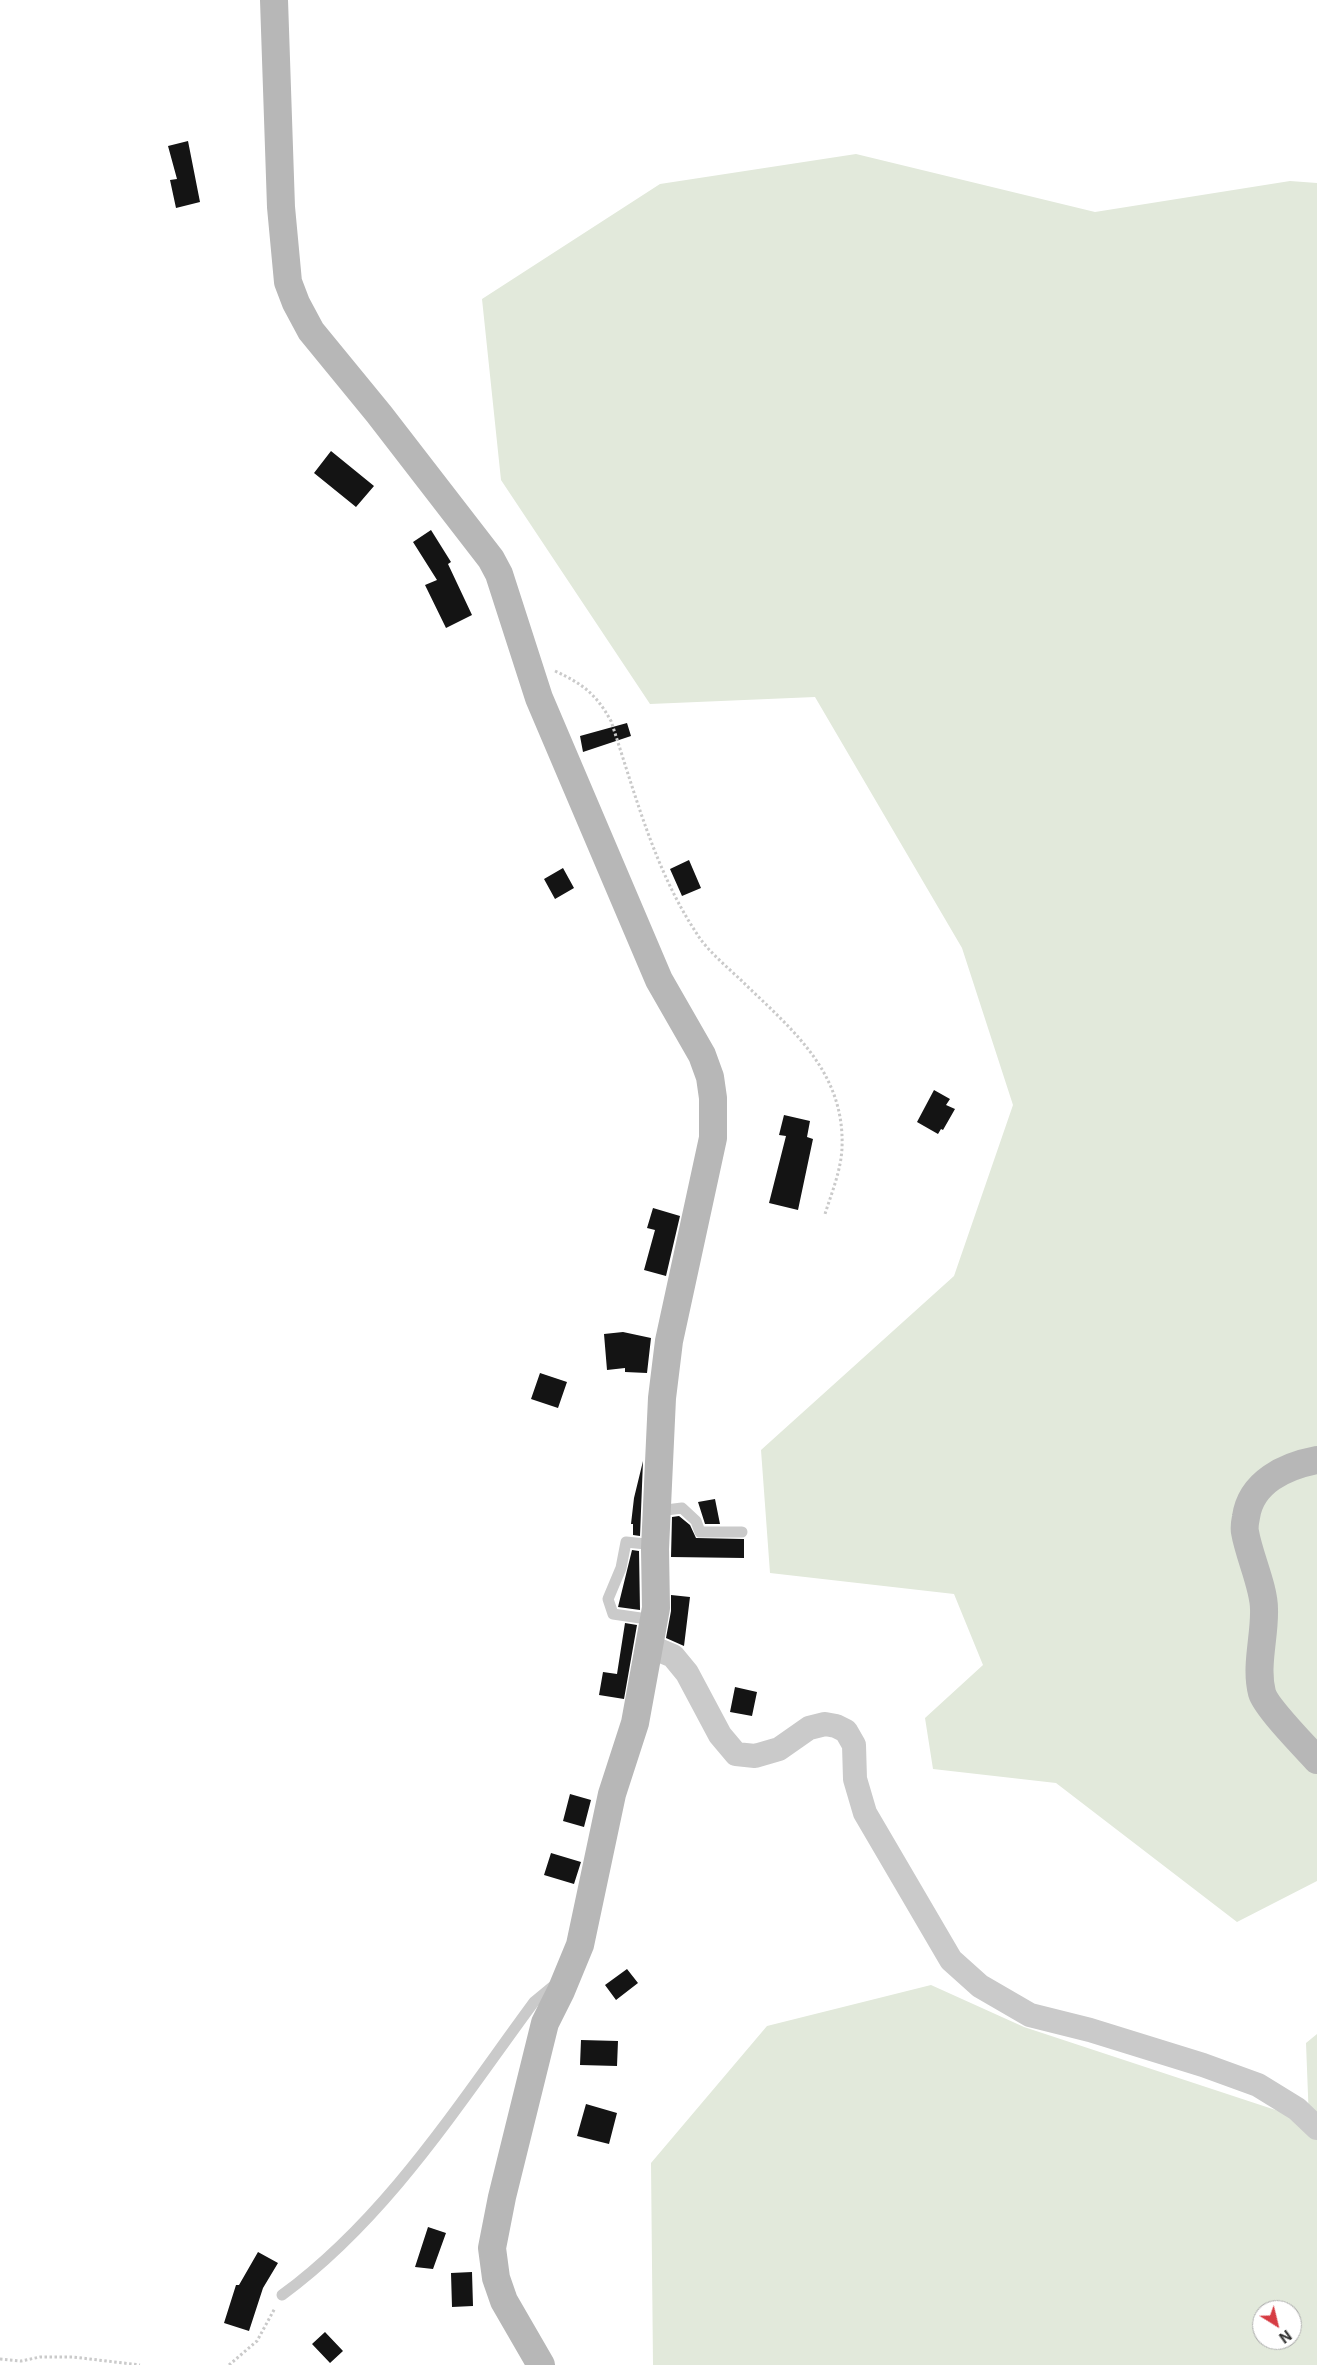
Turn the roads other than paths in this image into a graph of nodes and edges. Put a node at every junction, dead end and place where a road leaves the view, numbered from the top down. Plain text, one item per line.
1 (274, 0) edge
2 (1317, 1460) edge
3 (658, 1511) junction
4 (742, 1532) dead end
5 (656, 1545) junction
6 (652, 1633) junction
7 (1317, 1760) edge
8 (567, 1976) junction
9 (1317, 2128) edge
10 (282, 2295) road end
11 (541, 2365) edge

1 - 3 street
2 - 7 street
3 - 4 lane
3 - 5 street
5 - 6 street
5 - 6 lane
6 - 8 street
6 - 9 street
8 - 10 lane
8 - 11 street

